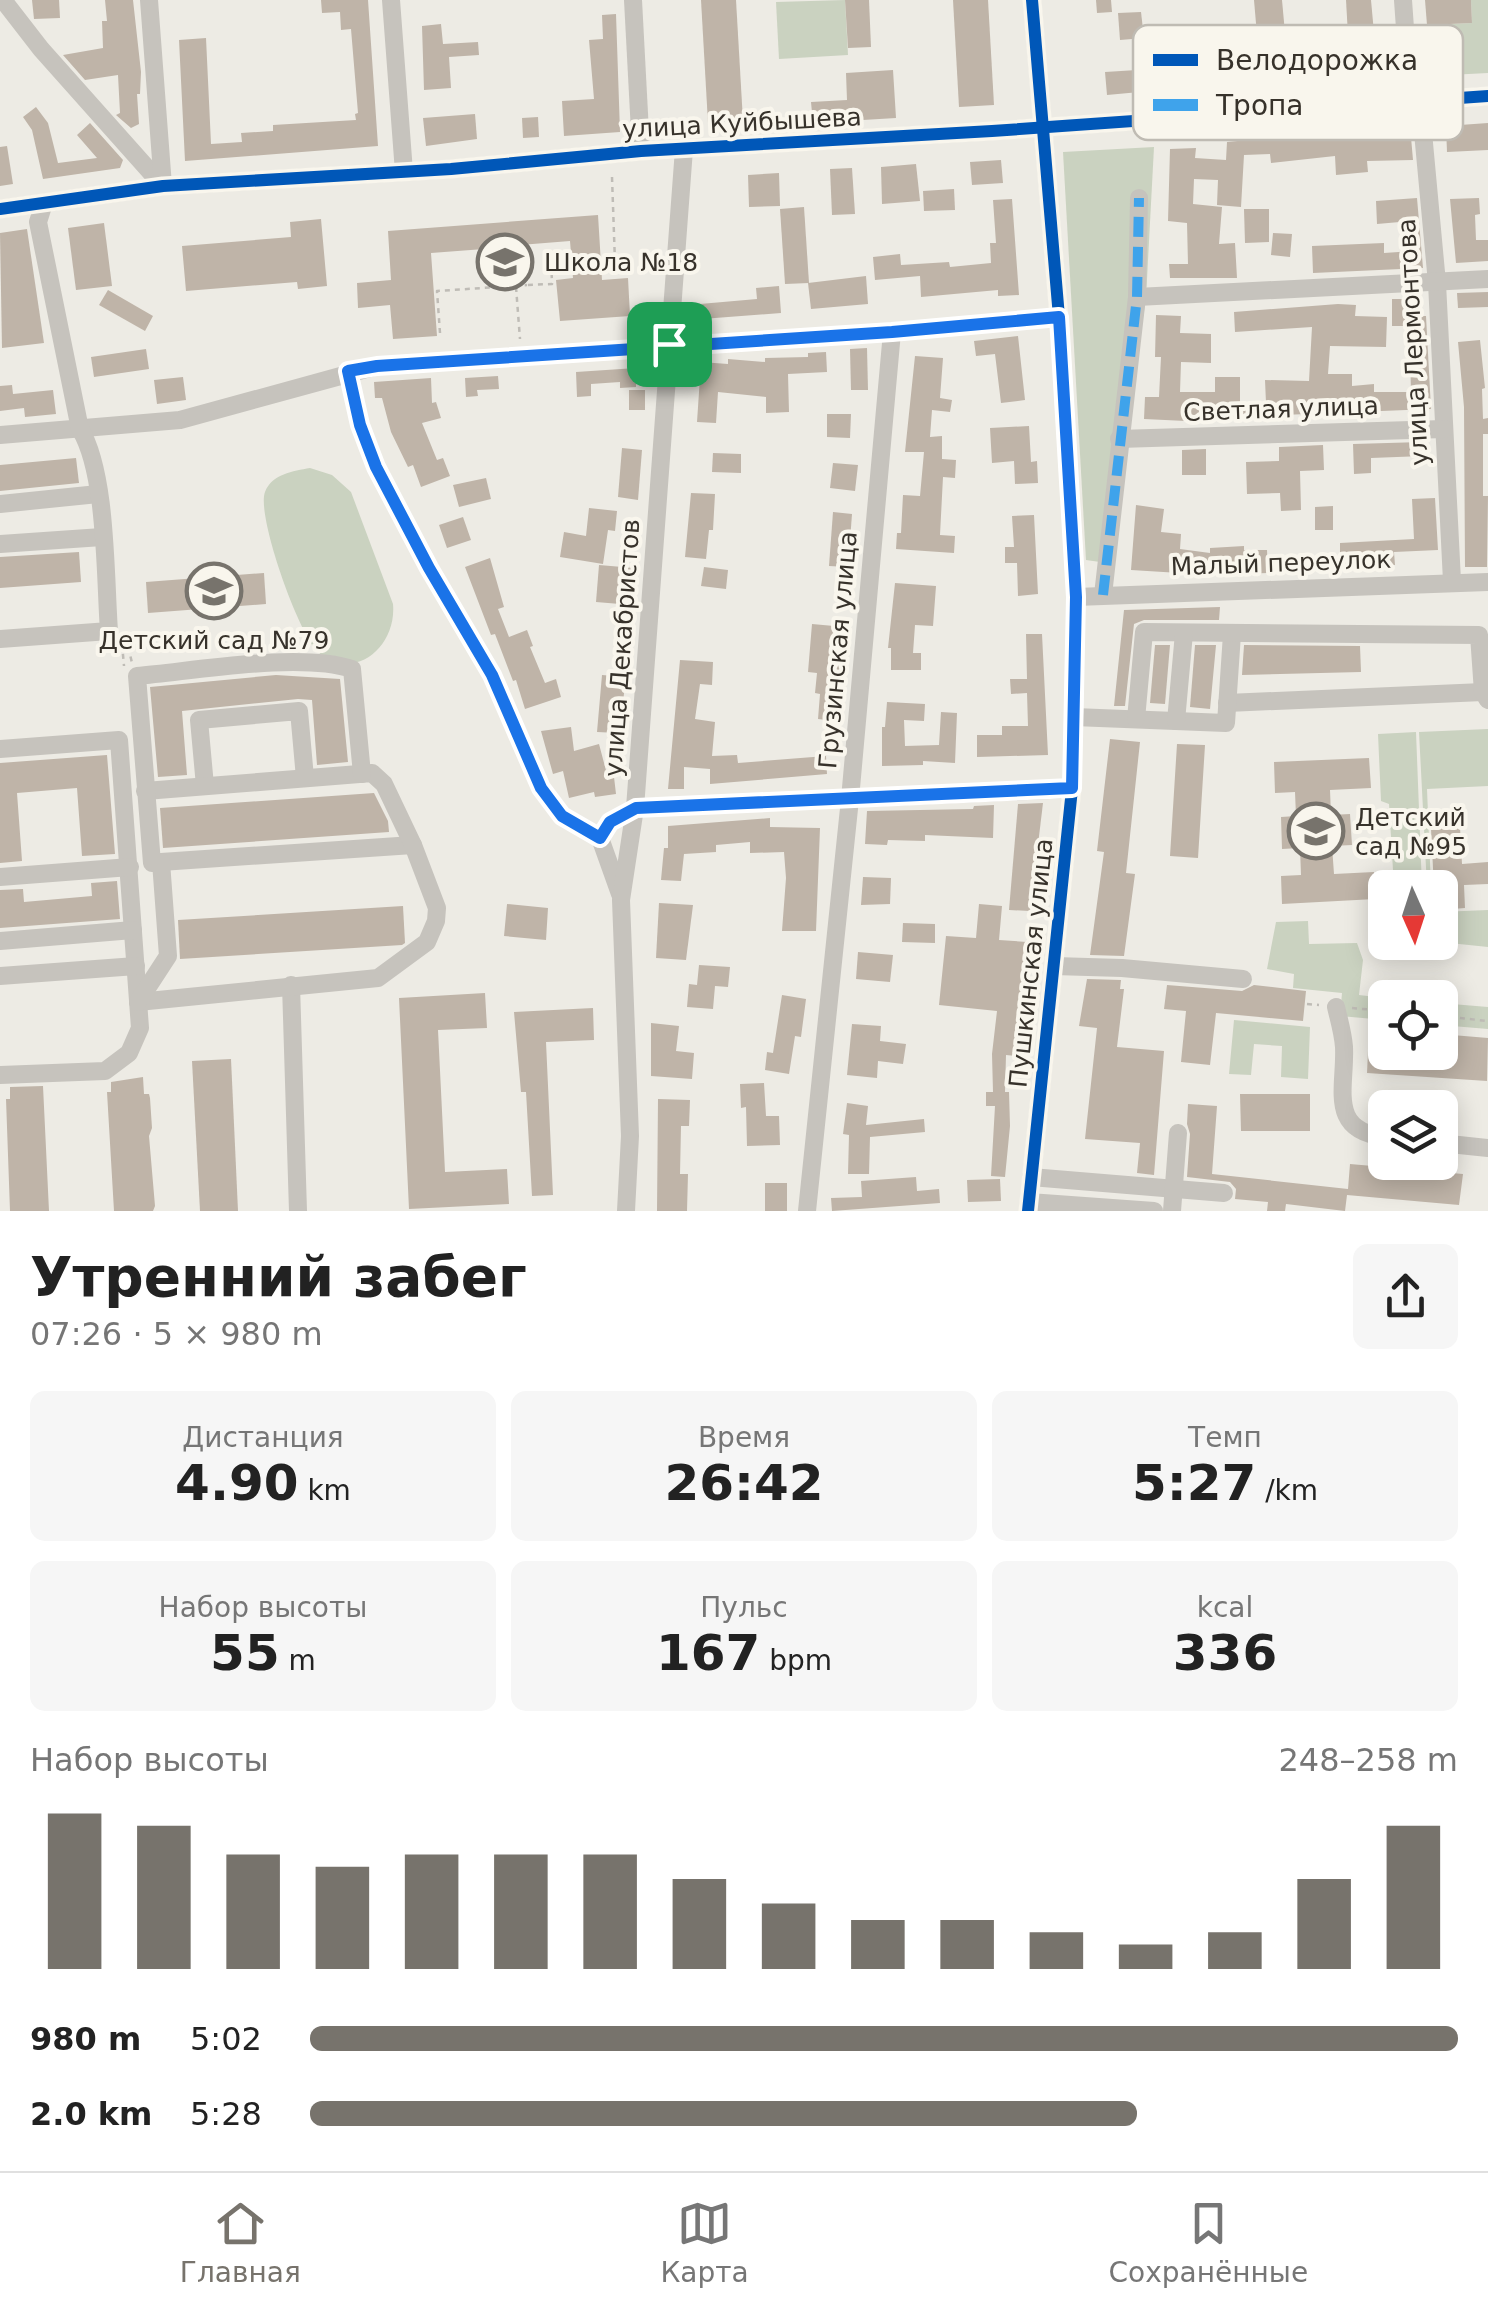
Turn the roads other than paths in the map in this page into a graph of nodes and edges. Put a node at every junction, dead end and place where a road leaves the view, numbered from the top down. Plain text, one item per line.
1 (4, 0) edge
2 (149, 0) edge
3 (391, 0) edge
4 (633, 0) edge
5 (1032, 0) edge
6 (1404, 0) edge
7 (1407, 25) edge
8 (1488, 96) edge
9 (1463, 97) edge
10 (1133, 121) edge
11 (1041, 128) junction
12 (1420, 140) edge
13 (684, 148) junction
14 (641, 151) junction
15 (404, 172) junction
16 (163, 186) junction
17 (1138, 198) dead end
18 (44, 202) junction
19 (0, 209) edge
20 (1488, 279) edge
21 (1437, 282) junction
22 (1136, 296) junction
23 (1059, 317) junction
24 (892, 332) junction
25 (669, 344) junction
26 (348, 371) junction
27 (80, 428) junction
28 (1444, 429) junction
29 (0, 435) edge
30 (1119, 438) junction
31 (98, 494) junction
32 (0, 504) edge
33 (102, 536) junction
34 (0, 544) edge
35 (1452, 580) junction
36 (1488, 582) edge
37 (1103, 595) junction
38 (1076, 597) junction
39 (1184, 633) junction
40 (1232, 634) junction
41 (0, 639) edge
42 (1485, 696) edge
43 (1228, 703) junction
44 (1074, 717) junction
45 (1136, 719) junction
46 (1176, 721) junction
47 (0, 748) edge
48 (362, 774) junction
49 (305, 778) junction
50 (205, 786) junction
51 (1072, 788) junction
52 (145, 791) junction
53 (850, 799) junction
54 (636, 808) junction
55 (600, 838) junction
56 (413, 846) junction
57 (161, 862) junction
58 (130, 866) junction
59 (0, 878) edge
60 (621, 900) junction
61 (133, 930) junction
62 (0, 942) edge
63 (136, 966) junction
64 (1054, 966) junction
65 (0, 976) edge
66 (1243, 979) dead end
67 (291, 985) junction
68 (138, 1002) junction
69 (1336, 1007) dead end
70 (0, 1075) edge
71 (1368, 1132) edge
72 (1178, 1134) dead end
73 (1458, 1145) edge
74 (1488, 1148) edge
75 (1031, 1177) junction
76 (1174, 1188) junction
77 (1224, 1193) dead end
78 (1028, 1207) edge
79 (298, 1211) edge
80 (626, 1211) edge
81 (807, 1211) edge
82 (1154, 1211) edge
83 (1172, 1211) edge

1 - 16 street
2 - 16 street
3 - 15 street
4 - 14 street
5 - 11 street, Пушкинская улица
6 - 7 street, улица Лермонтова
8 - 9 street, улица Куйбышева
10 - 11 street, улица Куйбышева
11 - 13 street, улица Куйбышева
11 - 23 street, Пушкинская улица
12 - 21 street, улица Лермонтова
13 - 14 street, улица Куйбышева
13 - 25 street, улица Декабристов
14 - 15 street, улица Куйбышева
15 - 16 street, улица Куйбышева
16 - 18 street, улица Куйбышева
17 - 22 street
18 - 19 street, улица Куйбышева
18 - 27 street
20 - 21 street
21 - 22 street
21 - 28 street, улица Лермонтова
22 - 30 street
23 - 24 street
23 - 38 street, Пушкинская улица
24 - 25 street
24 - 53 street, Грузинская улица
25 - 26 street
25 - 54 street, улица Декабристов
26 - 27 street
26 - 55 street
27 - 29 street
27 - 31 street
28 - 30 street, Светлая улица
28 - 35 street, улица Лермонтова
30 - 37 street
31 - 32 street
31 - 33 street
33 - 34 street
33 - 41 street
35 - 36 street, Малый переулок
35 - 37 street, Малый переулок
37 - 38 street, Малый переулок
38 - 44 street, Пушкинская улица
39 - 40 street
39 - 45 street
39 - 46 street
40 - 42 street
40 - 43 street
42 - 43 street
43 - 46 street
44 - 45 street
44 - 51 street, Пушкинская улица
45 - 46 street
47 - 58 street
48 - 49 street
48 - 52 street
48 - 56 street
49 - 50 street
49 - 50 street
50 - 52 street
51 - 53 street
51 - 64 street, Пушкинская улица
52 - 57 street
53 - 54 street
53 - 81 street, Грузинская улица
54 - 55 street
54 - 60 street, улица Декабристов
55 - 60 street
56 - 57 street
56 - 67 street
57 - 68 street
58 - 59 street
58 - 61 street
60 - 80 street, улица Декабристов
61 - 62 street
61 - 63 street
63 - 65 street
63 - 68 street
64 - 66 street
64 - 75 street, Пушкинская улица
67 - 68 street
67 - 79 street
68 - 70 street
69 - 71 street
72 - 76 street
73 - 74 street
75 - 76 street
75 - 78 street, Пушкинская улица
76 - 77 street
76 - 83 street
78 - 82 street

